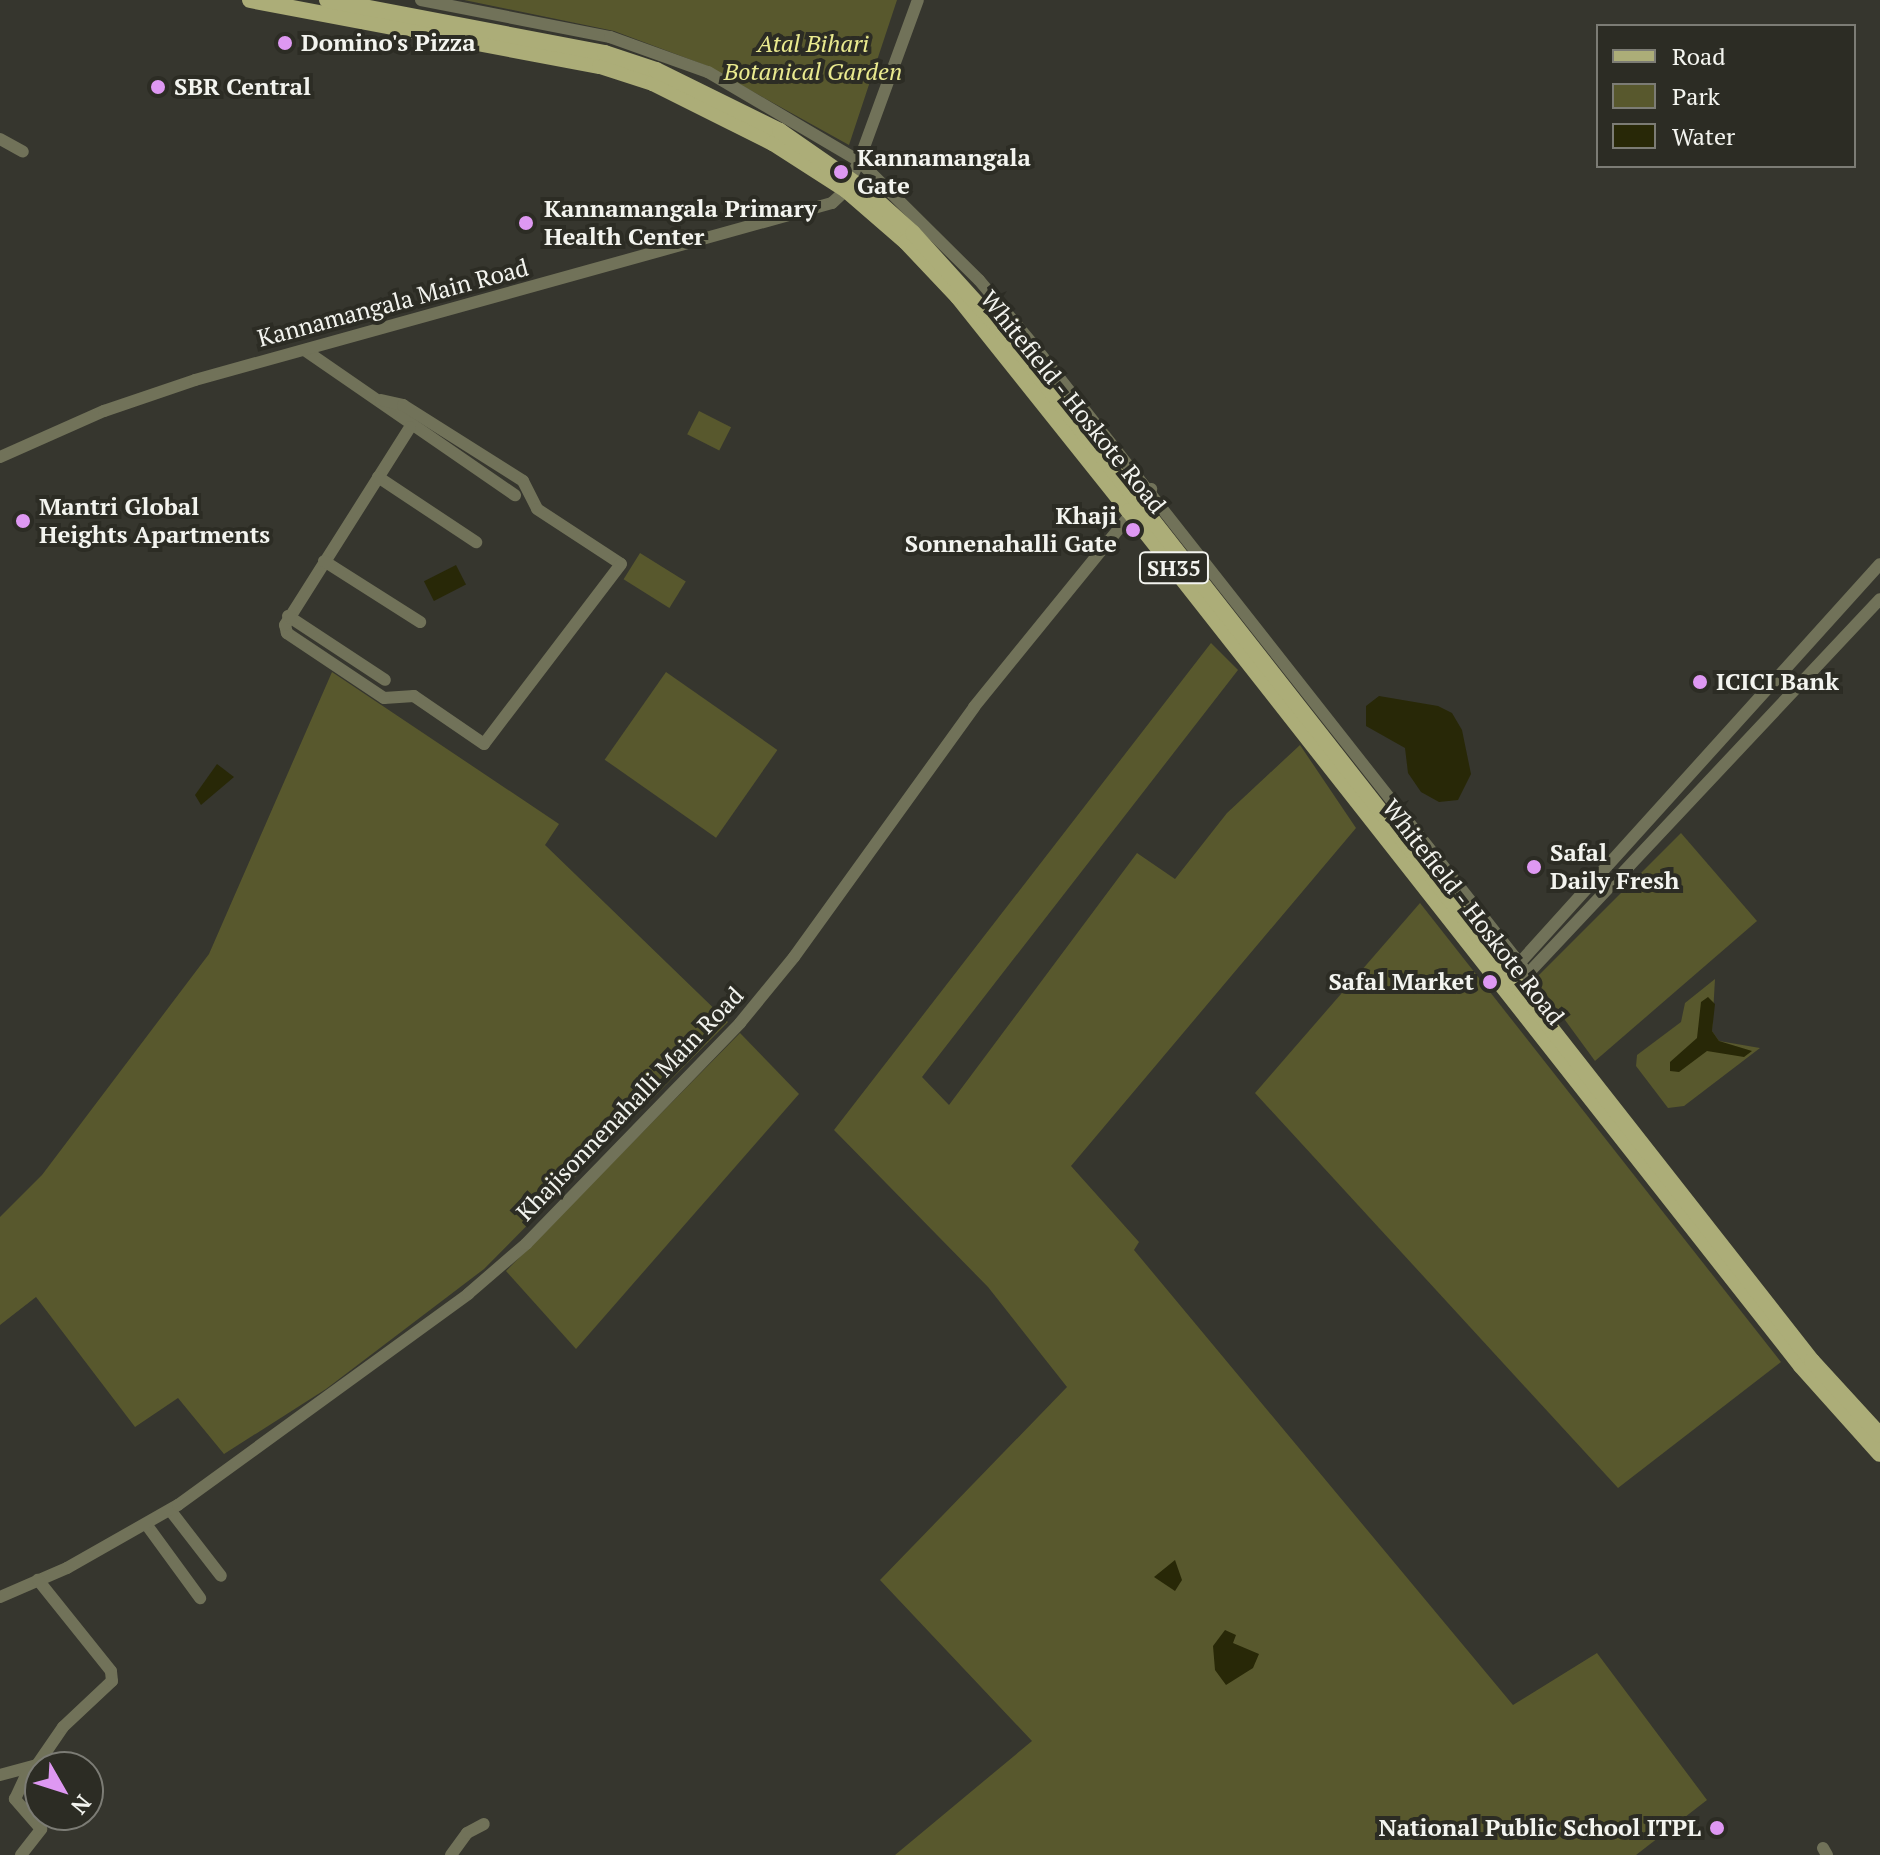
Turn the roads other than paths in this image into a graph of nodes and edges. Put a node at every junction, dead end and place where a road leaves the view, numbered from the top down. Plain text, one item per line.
1 (250, 0) edge
2 (327, 0) edge
3 (421, 0) edge
4 (918, 0) edge
5 (0, 139) edge
6 (23, 152) dead end
7 (859, 161) junction
8 (848, 185) junction
9 (306, 351) junction
10 (381, 400) junction
11 (410, 427) junction
12 (0, 457) edge
13 (378, 477) junction
14 (1151, 489) junction
15 (515, 495) dead end
16 (1134, 506) junction
17 (476, 542) dead end
18 (324, 561) junction
19 (1880, 564) edge
20 (1880, 599) edge
21 (288, 616) junction
22 (420, 622) dead end
23 (385, 680) dead end
24 (1576, 901) junction
25 (1587, 911) junction
26 (1514, 978) junction
27 (1880, 1435) edge
28 (1880, 1454) edge
29 (170, 1510) junction
30 (146, 1524) junction
31 (221, 1576) dead end
32 (38, 1580) junction
33 (0, 1597) edge
34 (200, 1598) dead end
35 (45, 1751) edge
36 (24, 1770) edge
37 (0, 1775) edge
38 (24, 1780) edge
39 (24, 1809) edge
40 (484, 1824) dead end
41 (39, 1831) edge
42 (21, 1855) edge
43 (451, 1855) edge

1 - 8 main road, Whitefield - Hoskote Road / SH35
2 - 8 main road, Whitefield - Hoskote Road / SH35
3 - 7 street
4 - 7 street
5 - 6 street
7 - 8 street
7 - 14 street
8 - 9 street, Kannamangala Main Road
8 - 16 main road, Whitefield - Hoskote Road / SH35
9 - 10 street
9 - 12 street, Kannamangala Main Road
10 - 11 street
10 - 21 street
11 - 13 street
11 - 15 street
13 - 17 street
13 - 18 street
14 - 16 street, Khajisonnenahalli Main Road
14 - 26 street
16 - 26 main road, Whitefield - Hoskote Road / SH35
16 - 29 street, Khajisonnenahalli Main Road
18 - 21 street
18 - 22 street
19 - 24 street
20 - 25 street
21 - 23 street
24 - 25 street
24 - 26 street
25 - 26 street
26 - 27 main road, Whitefield - Hoskote Road / SH35
26 - 28 main road, Whitefield - Hoskote Road / SH35
29 - 30 street, Khajisonnenahalli Main Road
29 - 31 street
30 - 32 street, Khajisonnenahalli Main Road
30 - 34 street
32 - 33 street, Khajisonnenahalli Main Road
32 - 35 street
36 - 37 street
38 - 39 street
40 - 43 street
41 - 42 street

